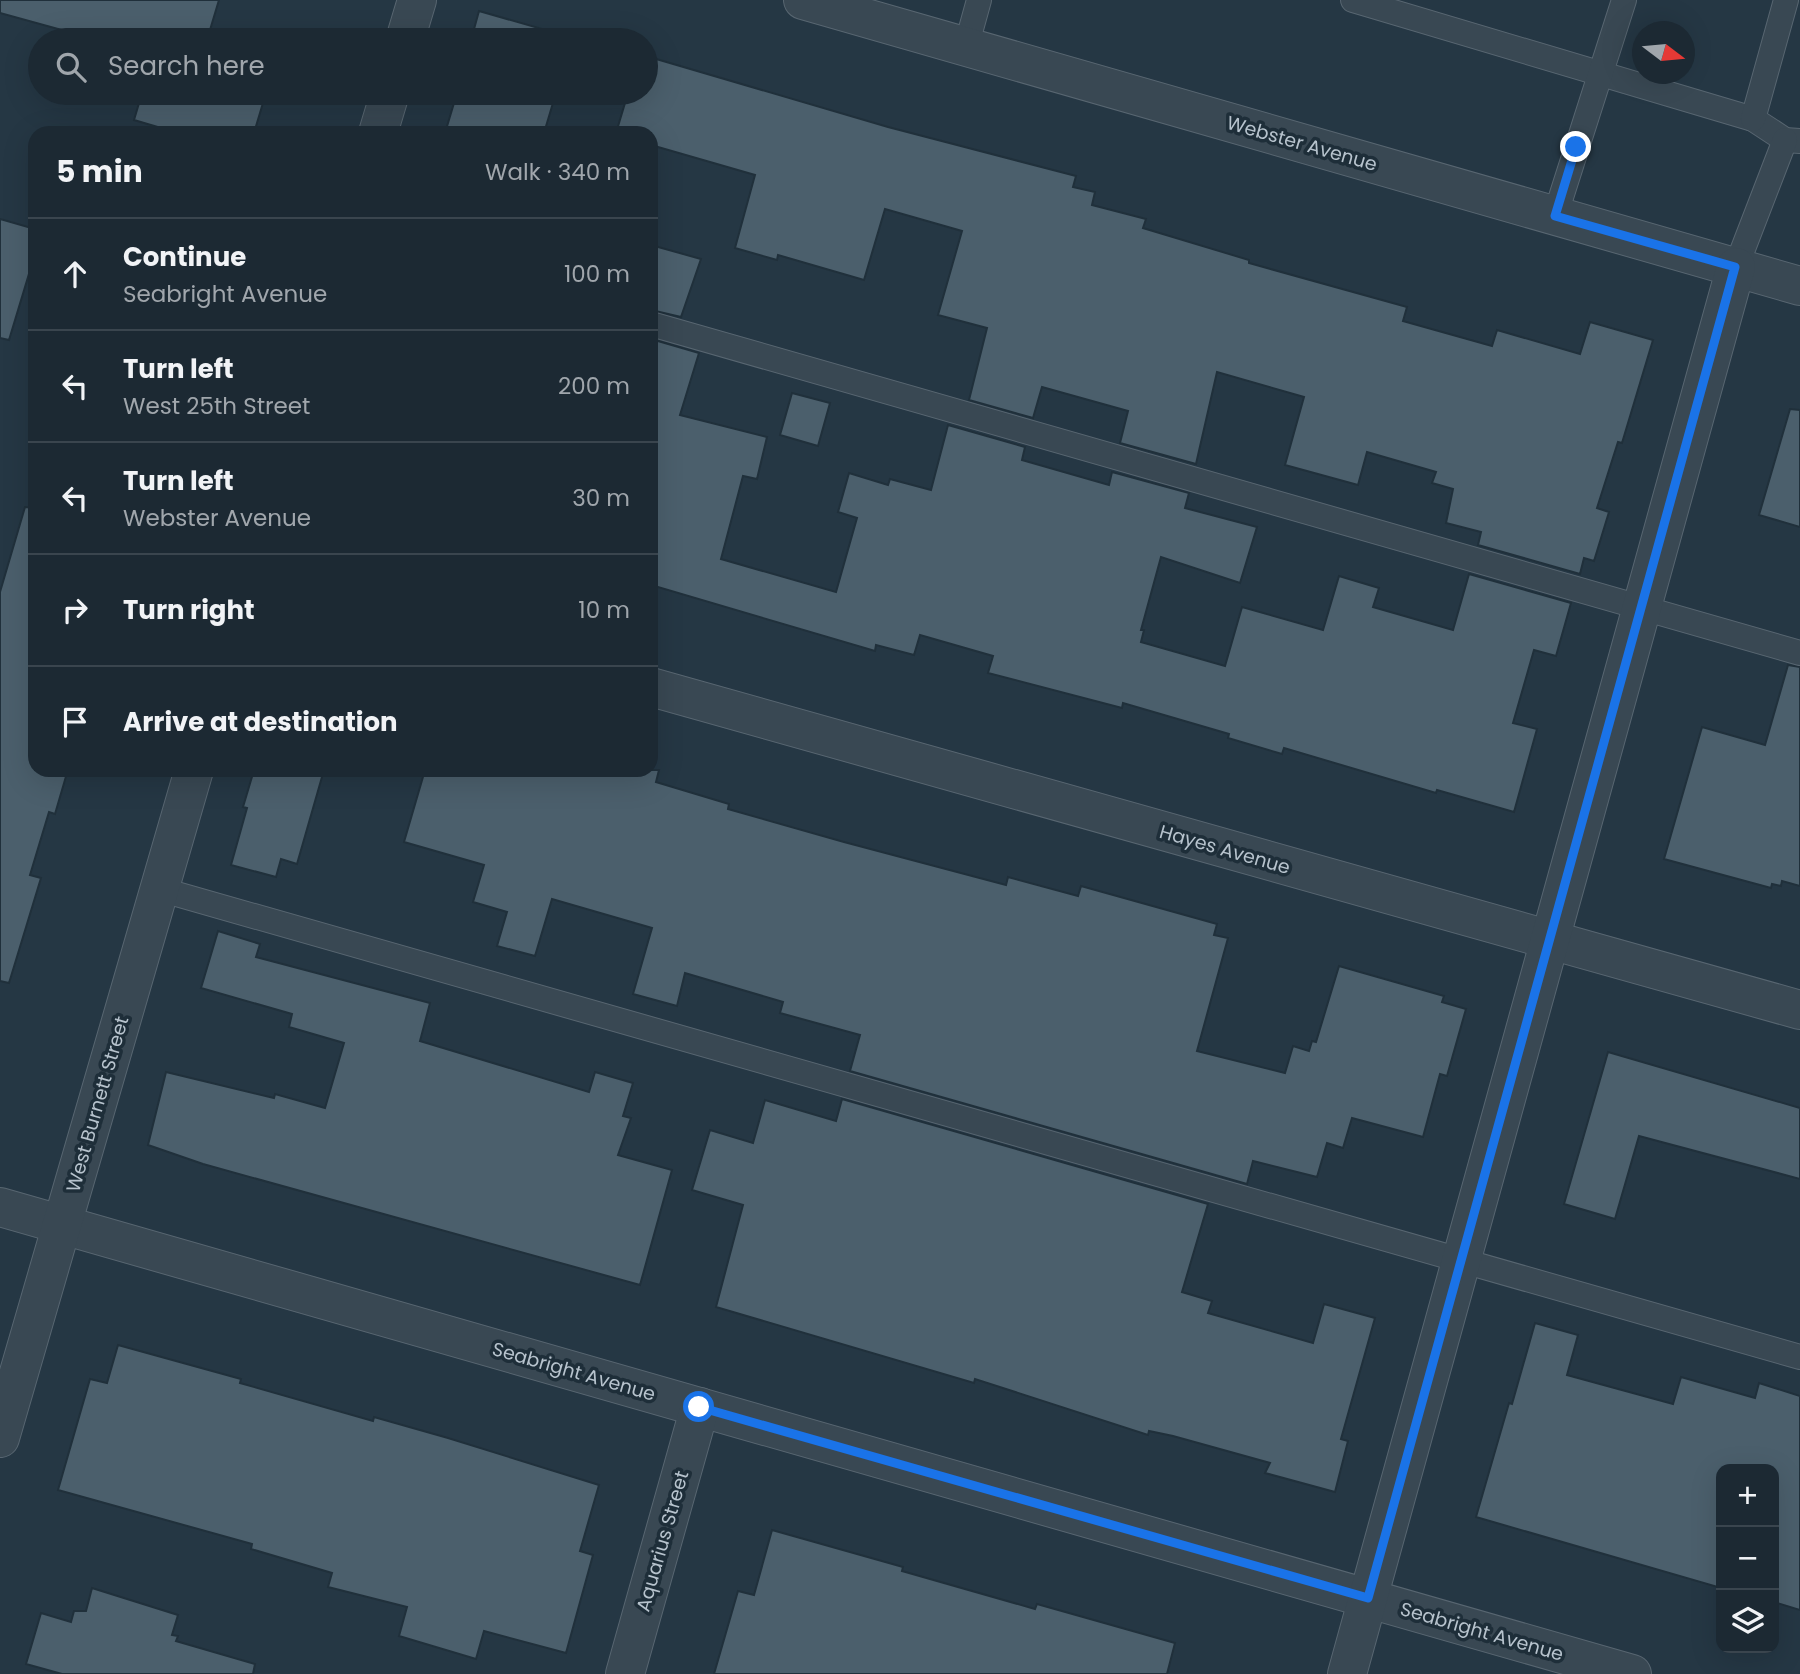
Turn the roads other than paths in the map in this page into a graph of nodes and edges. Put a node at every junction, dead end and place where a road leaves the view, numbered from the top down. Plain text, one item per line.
1 (416, 0) edge
2 (803, 0) edge
3 (979, 0) edge
4 (1353, 0) edge
5 (1624, 0) edge
6 (1786, 0) edge
7 (408, 28) edge
8 (966, 47) junction
9 (1601, 73) junction
10 (386, 105) edge
11 (1753, 120) junction
12 (380, 126) edge
13 (1793, 141) edge
14 (1555, 216) junction
15 (1735, 267) junction
16 (1800, 286) edge
17 (658, 326) edge
18 (1642, 608) junction
19 (1800, 653) edge
20 (658, 689) edge
21 (192, 777) edge
22 (159, 890) junction
23 (1550, 940) junction
24 (1800, 1010) edge
25 (0, 1207) edge
26 (62, 1225) junction
27 (1462, 1260) junction
28 (1800, 1357) edge
29 (699, 1407) junction
30 (0, 1438) edge
31 (1368, 1598) junction
32 (625, 1674) edge
33 (1347, 1674) edge
34 (1632, 1674) edge

1 - 7 street
2 - 8 street, Webster Avenue
3 - 8 lane
4 - 9 lane
5 - 9 lane
6 - 11 lane
8 - 14 street, Webster Avenue
9 - 11 lane
9 - 14 lane
10 - 12 street
11 - 13 lane
13 - 15 lane
14 - 15 street, Webster Avenue
15 - 16 street, Webster Avenue
15 - 18 street
17 - 18 lane
18 - 19 lane
18 - 23 street
20 - 23 street, Hayes Avenue
21 - 22 street, West Burnett Street
22 - 26 street, West Burnett Street
22 - 27 lane
23 - 24 street, Hayes Avenue
23 - 27 street
25 - 26 street, Seabright Avenue
26 - 29 street, Seabright Avenue
26 - 30 street, West Burnett Street
27 - 28 lane
27 - 31 street
29 - 31 street, Seabright Avenue
29 - 32 street, Aquarius Street
31 - 33 street
31 - 34 street, Seabright Avenue

